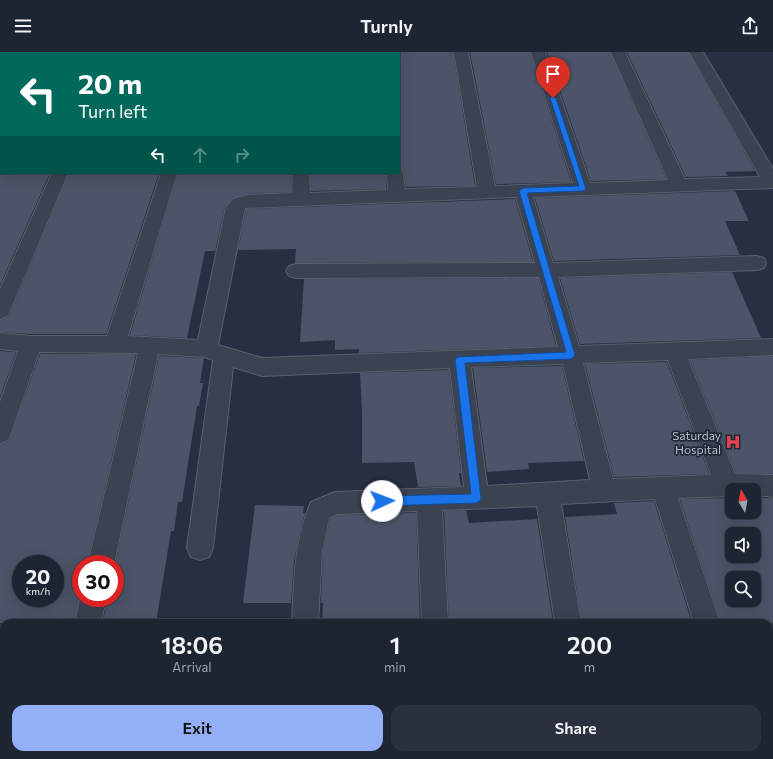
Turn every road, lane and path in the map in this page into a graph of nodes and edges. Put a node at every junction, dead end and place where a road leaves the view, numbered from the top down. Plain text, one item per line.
1 (461, 52) edge
2 (538, 52) edge
3 (618, 52) edge
4 (696, 52) edge
5 (60, 174) edge
6 (169, 174) edge
7 (301, 174) edge
8 (395, 174) edge
9 (772, 182) edge
10 (679, 186) junction
11 (583, 189) junction
12 (523, 191) junction
13 (487, 192) junction
14 (398, 195) junction
15 (301, 199) junction
16 (757, 264) dead end
17 (546, 270) junction
18 (296, 271) dead end
19 (0, 311) edge
20 (0, 341) edge
21 (31, 344) junction
22 (115, 345) junction
23 (150, 345) junction
24 (773, 347) edge
25 (675, 351) junction
26 (215, 353) junction
27 (571, 355) junction
28 (460, 360) junction
29 (0, 433) edge
30 (726, 483) edge
31 (725, 485) edge
32 (761, 486) edge
33 (773, 487) edge
34 (663, 488) junction
35 (604, 490) junction
36 (547, 494) junction
37 (476, 498) junction
38 (429, 499) junction
39 (200, 548) dead end
40 (103, 555) edge
41 (91, 607) edge
42 (89, 619) edge
43 (305, 619) edge
44 (435, 619) edge
45 (567, 619) edge
46 (706, 619) edge

1 - 13 street
2 - 11 street
3 - 10 street
4 - 9 street
5 - 19 street
6 - 22 street
7 - 15 street
8 - 14 street
9 - 10 street
10 - 11 street
11 - 12 street
12 - 13 street
12 - 17 street
13 - 14 street
14 - 15 street
15 - 26 street
16 - 17 street
17 - 18 street
17 - 27 street
20 - 21 street
21 - 22 street
21 - 29 street
22 - 23 street
23 - 26 street
23 - 40 street
24 - 25 street
25 - 27 street
25 - 30 street
26 - 28 street
26 - 39 street
27 - 28 street
27 - 35 street
28 - 37 street
31 - 34 street
32 - 33 street
34 - 35 street
34 - 46 street
35 - 36 street
36 - 37 street
36 - 45 street
37 - 38 street
38 - 43 street
38 - 44 street
41 - 42 street

